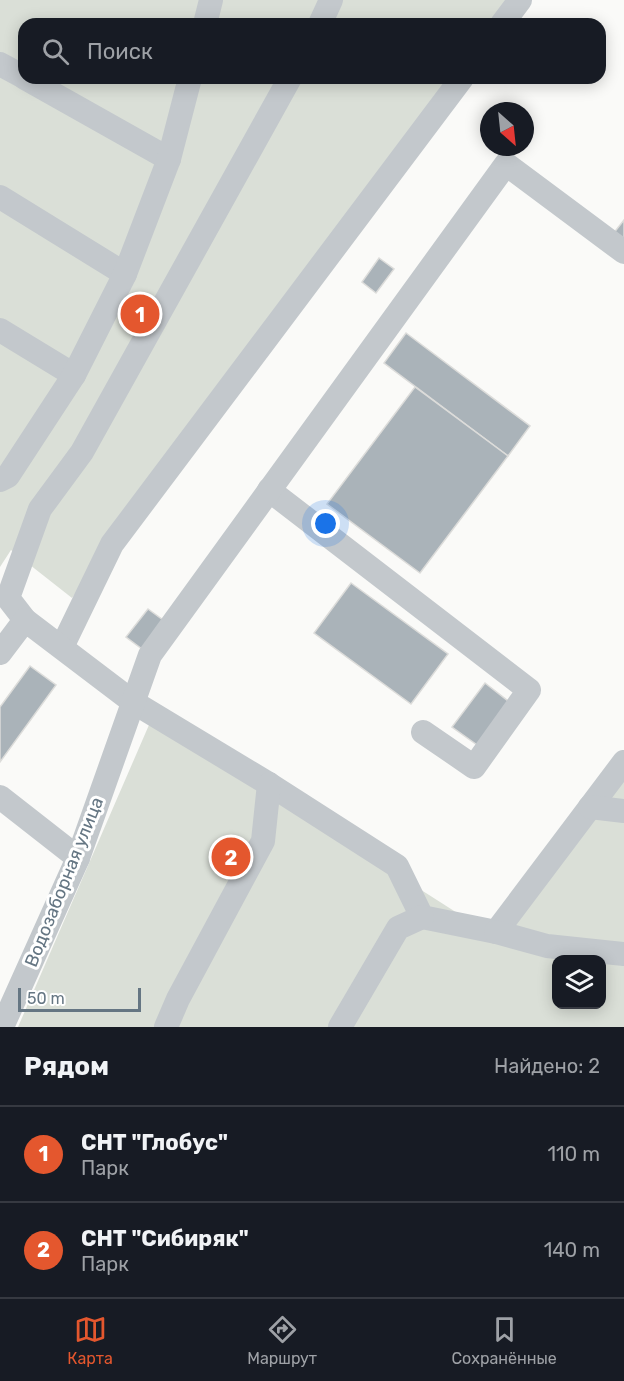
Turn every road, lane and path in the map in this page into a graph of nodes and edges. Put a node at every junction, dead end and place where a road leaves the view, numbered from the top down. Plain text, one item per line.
1 (211, 0) edge
2 (331, 0) edge
3 (520, 0) edge
4 (206, 18) edge
5 (323, 18) edge
6 (506, 18) edge
7 (0, 64) edge
8 (18, 74) edge
9 (36, 84) edge
10 (188, 84) edge
11 (287, 84) edge
12 (457, 84) edge
13 (169, 159) junction
14 (0, 197) edge
15 (624, 252) edge
16 (125, 274) junction
17 (0, 330) edge
18 (74, 375) junction
19 (3, 476) edge
20 (269, 490) junction
21 (25, 620) junction
22 (62, 647) junction
23 (0, 653) edge
24 (133, 702) junction
25 (423, 732) dead end
26 (624, 762) edge
27 (269, 784) junction
28 (0, 797) edge
29 (590, 807) junction
30 (624, 811) edge
31 (78, 858) junction
32 (422, 917) junction
33 (496, 932) junction
34 (624, 954) edge
35 (3, 1020) edge
36 (166, 1027) edge
37 (340, 1027) edge

1 - 4 lane
2 - 5 lane
3 - 6 lane
7 - 8 lane
9 - 13 lane
10 - 13 lane
11 - 21 lane
12 - 22 lane
13 - 16 lane
14 - 16 lane
15 - 20 lane, Водозаборная улица
16 - 18 lane
17 - 18 lane
18 - 19 lane
20 - 24 lane, Водозаборная улица
20 - 25 lane
21 - 22 lane
21 - 23 lane
22 - 24 lane
24 - 27 lane
24 - 31 lane, Водозаборная улица
26 - 29 lane
27 - 32 lane
27 - 36 lane
28 - 31 lane
29 - 30 lane
29 - 33 lane
31 - 35 lane, Водозаборная улица
32 - 33 lane
32 - 37 lane
33 - 34 lane

